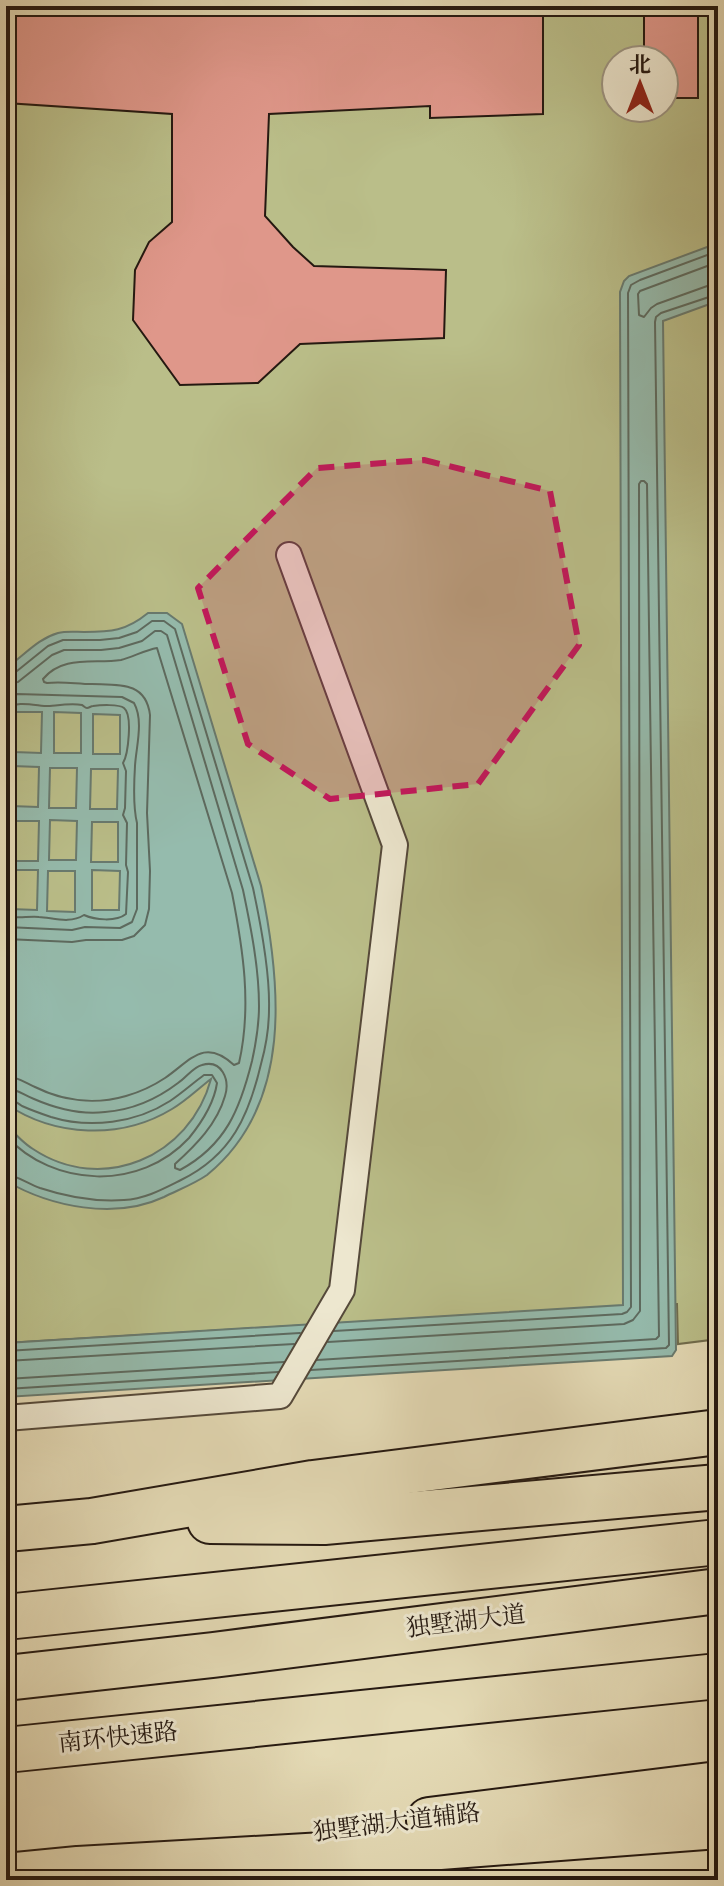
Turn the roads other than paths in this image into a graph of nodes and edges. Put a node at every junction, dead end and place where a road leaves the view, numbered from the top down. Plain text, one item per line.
1 (289, 555) dead end
2 (6, 1418) edge
3 (718, 1432) edge
4 (718, 1487) edge
5 (92, 1521) junction
6 (6, 1529) edge
7 (718, 1542) edge
8 (718, 1591) edge
9 (6, 1617) edge
10 (718, 1676) edge
11 (6, 1678) edge
12 (6, 1750) edge
13 (718, 1784) edge
14 (718, 1826) edge
15 (78, 1869) junction
16 (6, 1876) edge

1 - 2 lane
3 - 5 main road
4 - 5 main road
5 - 6 main road
7 - 9 main road
8 - 11 main road, 独墅湖大道
10 - 12 main road, 南环快速路
13 - 15 main road, 独墅湖大道辅路
14 - 15 main road, 独墅湖大道辅路
15 - 16 main road, 独墅湖大道辅路

